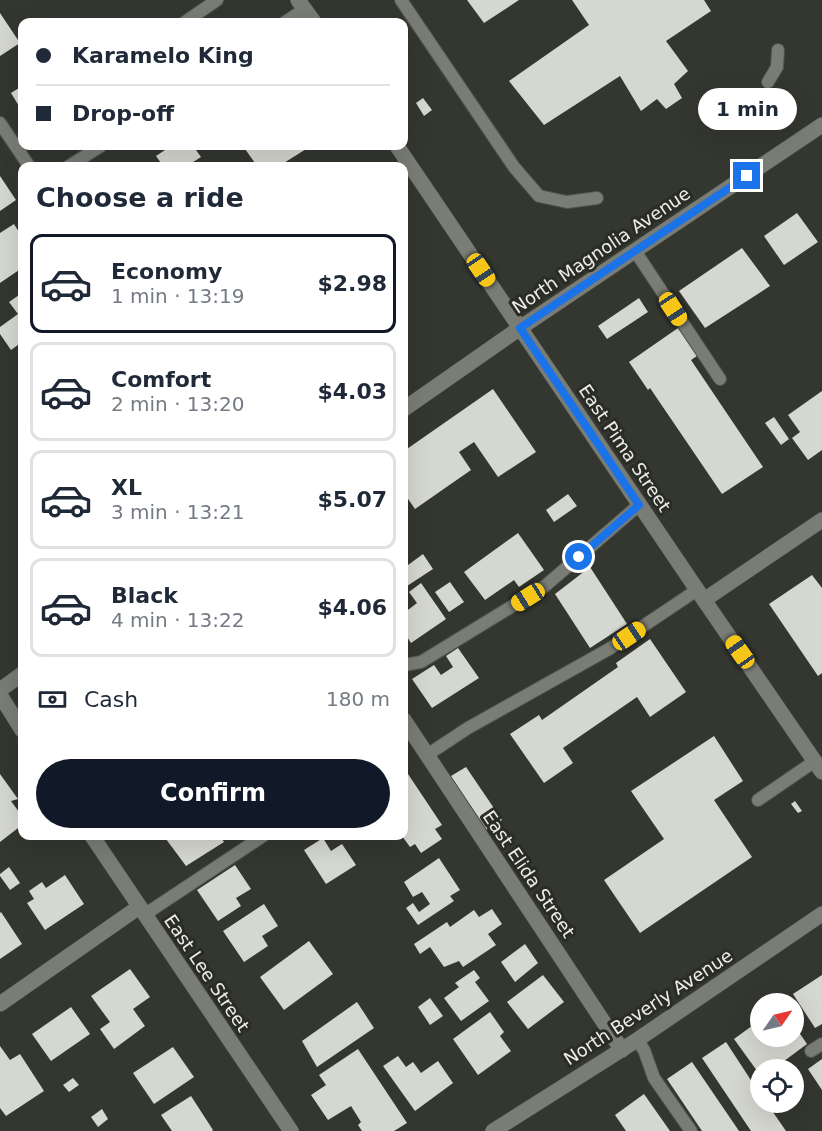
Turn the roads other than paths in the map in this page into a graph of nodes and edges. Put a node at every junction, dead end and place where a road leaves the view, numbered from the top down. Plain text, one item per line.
1 (217, 0) edge
2 (401, 0) edge
3 (302, 4) edge
4 (191, 18) edge
5 (289, 18) edge
6 (311, 18) edge
7 (777, 50) dead end
8 (768, 82) dead end
9 (0, 123) edge
10 (822, 125) edge
11 (18, 134) edge
12 (10, 139) junction
13 (95, 150) edge
14 (26, 162) edge
15 (75, 162) edge
16 (408, 162) edge
17 (597, 198) dead end
18 (635, 251) junction
19 (520, 328) junction
20 (720, 379) dead end
21 (408, 406) edge
22 (639, 505) junction
23 (822, 520) edge
24 (700, 595) junction
25 (408, 664) edge
26 (18, 678) edge
27 (0, 690) edge
28 (0, 695) edge
29 (18, 724) edge
30 (409, 739) edge
31 (427, 755) junction
32 (818, 766) edge
33 (758, 800) dead end
34 (95, 840) edge
35 (257, 840) edge
36 (142, 911) junction
37 (822, 914) edge
38 (0, 1005) edge
39 (637, 1040) junction
40 (822, 1044) edge
41 (622, 1050) junction
42 (811, 1051) dead end
43 (291, 1131) edge
44 (493, 1131) edge
45 (691, 1131) edge

1 - 4 lane
2 - 17 lane
3 - 5 lane
3 - 6 street
7 - 8 lane
9 - 12 lane
10 - 18 street, North Magnolia Avenue
11 - 12 lane
12 - 14 lane
13 - 15 lane
16 - 19 street, East Pima Street
18 - 19 street, North Magnolia Avenue
18 - 20 lane
19 - 21 street, North Magnolia Avenue
19 - 22 street, East Pima Street
22 - 24 street, East Pima Street
22 - 25 lane
23 - 24 street
24 - 31 lane
24 - 32 street, East Pima Street
26 - 27 street
28 - 29 street
30 - 31 street, East Elida Street
31 - 41 street, East Elida Street
32 - 33 lane
34 - 36 street, East Lee Street
35 - 36 lane
36 - 38 street
36 - 43 street, East Lee Street
37 - 39 street, North Beverly Avenue
39 - 41 street, North Beverly Avenue
39 - 45 lane
40 - 42 lane
41 - 44 street, North Beverly Avenue

